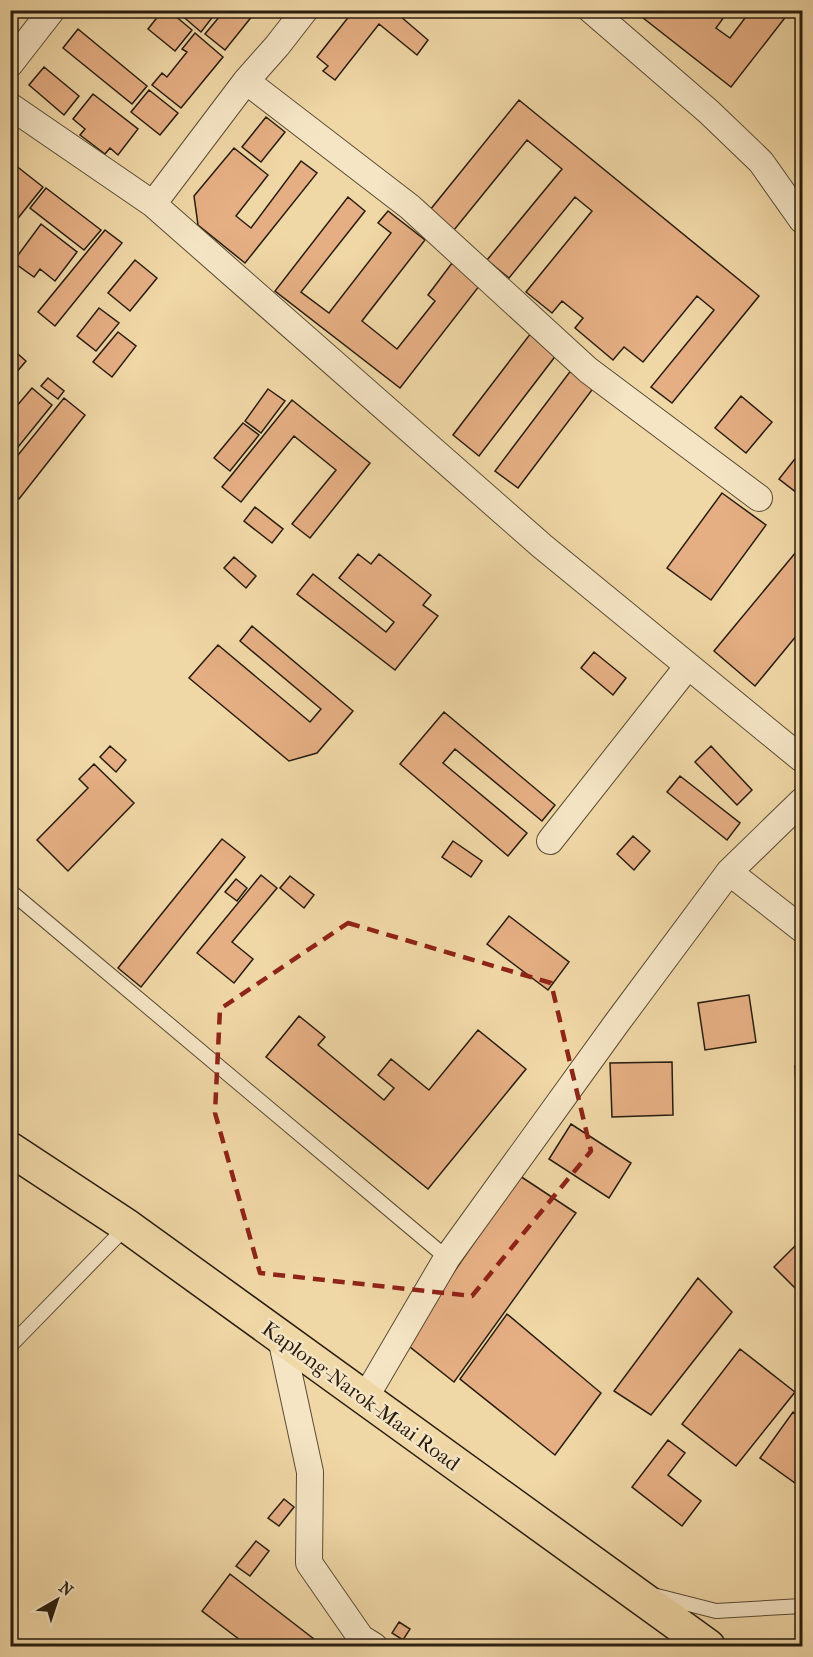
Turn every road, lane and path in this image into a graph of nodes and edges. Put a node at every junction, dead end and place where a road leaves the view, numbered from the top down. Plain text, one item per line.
1 (52, 10) edge
2 (305, 10) edge
3 (591, 10) edge
4 (10, 64) edge
5 (246, 81) junction
6 (10, 106) edge
7 (153, 204) junction
8 (802, 220) edge
9 (759, 498) dead end
10 (688, 666) junction
11 (802, 759) edge
12 (802, 801) edge
13 (550, 841) dead end
14 (729, 872) junction
15 (10, 891) edge
16 (802, 929) edge
17 (10, 1149) edge
18 (127, 1226) junction
19 (447, 1258) junction
20 (281, 1338) junction
21 (10, 1346) edge
22 (365, 1398) junction
23 (629, 1589) junction
24 (802, 1606) edge
25 (374, 1647) edge
26 (708, 1647) edge

1 - 4 street
2 - 5 street
3 - 8 street
5 - 7 street
5 - 9 street
6 - 7 street
7 - 10 street
10 - 11 street
10 - 13 street
12 - 14 street
14 - 16 street
14 - 19 street
15 - 19 lane
17 - 18 highway, Kaplong-Narok-Maai Road
18 - 20 highway, Kaplong-Narok-Maai Road
18 - 21 lane
19 - 22 street
20 - 22 highway, Kaplong-Narok-Maai Road
20 - 25 street
22 - 23 highway, Kaplong-Narok-Maai Road
23 - 24 lane
23 - 26 highway, Kaplong-Narok-Maai Road

